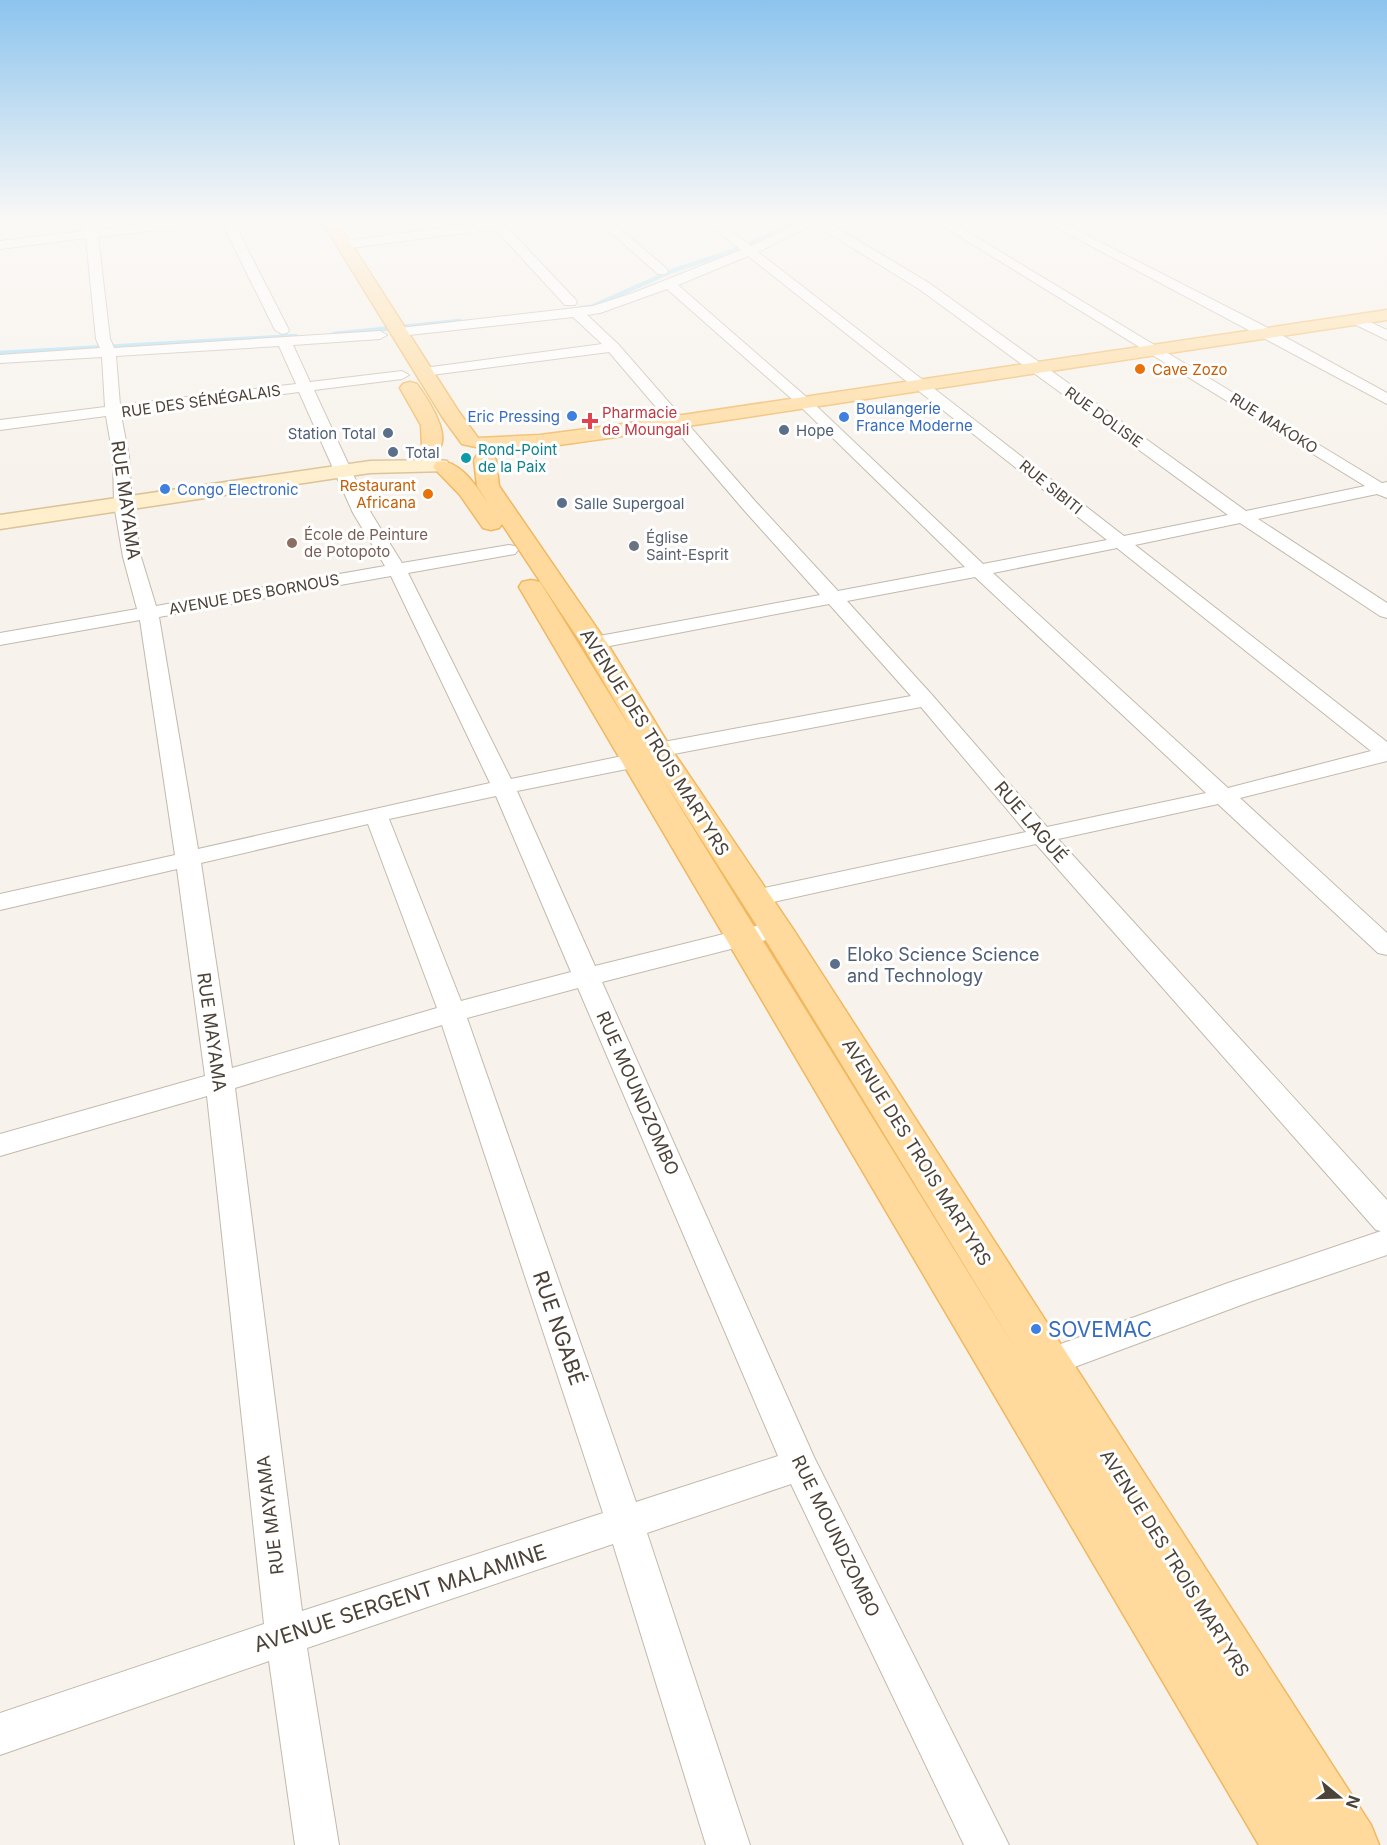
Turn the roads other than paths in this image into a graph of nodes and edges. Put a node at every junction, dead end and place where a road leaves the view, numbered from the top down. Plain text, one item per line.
1 (101, 309) edge
2 (270, 309) edge
3 (376, 309) edge
4 (550, 309) edge
5 (561, 309) edge
6 (574, 309) edge
7 (702, 309) edge
8 (826, 309) edge
9 (956, 309) edge
10 (1087, 309) edge
11 (1222, 309) edge
12 (428, 315) dead end
13 (1387, 315) edge
14 (1356, 320) junction
15 (384, 325) junction
16 (1269, 333) junction
17 (283, 336) junction
18 (1387, 336) edge
19 (106, 346) junction
20 (0, 347) edge
21 (613, 347) junction
22 (1155, 350) junction
23 (0, 360) edge
24 (1039, 369) junction
25 (424, 372) junction
26 (402, 375) junction
27 (924, 386) junction
28 (306, 387) junction
29 (1387, 399) edge
30 (806, 404) junction
31 (113, 412) junction
32 (678, 422) junction
33 (0, 425) edge
34 (458, 453) junction
35 (356, 469) junction
36 (1385, 490) edge
37 (123, 504) junction
38 (1243, 517) junction
39 (0, 522) edge
40 (1119, 541) junction
41 (509, 550) junction
42 (397, 570) junction
43 (980, 571) junction
44 (834, 599) junction
45 (148, 612) junction
46 (1387, 612) edge
47 (0, 639) edge
48 (594, 643) junction
49 (926, 700) junction
50 (1387, 754) edge
51 (648, 755) junction
52 (502, 786) junction
53 (1222, 795) junction
54 (376, 815) junction
55 (1042, 836) junction
56 (188, 860) junction
57 (754, 898) junction
58 (0, 902) edge
59 (759, 933) junction
60 (1387, 947) edge
61 (587, 977) junction
62 (452, 1013) junction
63 (220, 1083) junction
64 (0, 1145) edge
65 (1387, 1221) edge
66 (1387, 1242) edge
67 (1049, 1362) junction
68 (1009, 1378) junction
69 (800, 1465) junction
70 (625, 1524) junction
71 (285, 1636) junction
72 (0, 1734) edge
73 (317, 1845) edge
74 (728, 1845) edge
75 (987, 1845) edge
76 (1291, 1845) edge
77 (1351, 1845) edge

1 - 19 street, RUE MAYAMA
2 - 17 street, RUE MOUNDZOMBO
3 - 15 main road, AVENUE DES TROIS MARTYRS
4 - 12 street
5 - 15 street
6 - 21 street, RUE LAGUÉ
7 - 30 street
8 - 27 street, RUE SIBITI
9 - 24 street, RUE DOLISIE
10 - 22 street, RUE MAKOKO
11 - 16 street
13 - 14 main road
14 - 16 main road
14 - 18 street
15 - 17 street
15 - 17 street
15 - 25 main road, AVENUE DES TROIS MARTYRS
15 - 26 main road, AVENUE DES TROIS MARTYRS
16 - 22 main road
16 - 29 street
17 - 19 street
17 - 28 street, RUE MOUNDZOMBO
19 - 20 street
19 - 23 street
19 - 31 street, RUE MAYAMA
21 - 25 street
21 - 32 street, RUE LAGUÉ
22 - 24 main road
22 - 36 street, RUE MAKOKO
24 - 27 main road
24 - 38 street, RUE DOLISIE
25 - 34 main road, AVENUE DES TROIS MARTYRS
26 - 28 street, RUE DES SÉNÉGALAIS
26 - 34 main road, AVENUE DES TROIS MARTYRS
27 - 30 main road
27 - 40 street, RUE SIBITI
28 - 31 street, RUE DES SÉNÉGALAIS
28 - 35 street, RUE MOUNDZOMBO
30 - 32 main road
30 - 43 street
31 - 33 street, RUE DES SÉNÉGALAIS
31 - 37 street, RUE MAYAMA
32 - 34 main road
32 - 44 street, RUE LAGUÉ
34 - 35 main road
34 - 41 main road, AVENUE DES TROIS MARTYRS
34 - 48 main road, AVENUE DES TROIS MARTYRS
35 - 37 main road
35 - 42 street, RUE MOUNDZOMBO
36 - 38 street
37 - 39 main road
37 - 45 street, RUE MAYAMA
38 - 40 street
38 - 46 street, RUE DOLISIE
40 - 43 street
40 - 50 street, RUE SIBITI
41 - 42 street, AVENUE DES BORNOUS
41 - 51 main road, AVENUE DES TROIS MARTYRS
42 - 45 street, AVENUE DES BORNOUS
42 - 52 street, RUE MOUNDZOMBO
43 - 44 street
43 - 53 street
44 - 48 street
44 - 49 street, RUE LAGUÉ
45 - 47 street, AVENUE DES BORNOUS
45 - 56 street, RUE MAYAMA
48 - 51 main road, AVENUE DES TROIS MARTYRS
49 - 51 street
49 - 55 street, RUE LAGUÉ
50 - 53 street
51 - 52 street
51 - 57 main road, AVENUE DES TROIS MARTYRS
51 - 59 main road, AVENUE DES TROIS MARTYRS
52 - 54 street
52 - 61 street, RUE MOUNDZOMBO
53 - 55 street
53 - 60 street
54 - 56 street
54 - 62 street, RUE NGABÉ
55 - 57 street
55 - 65 street, RUE LAGUÉ
56 - 58 street
56 - 63 street, RUE MAYAMA
57 - 59 main road, AVENUE DES TROIS MARTYRS
59 - 61 street
59 - 67 main road, AVENUE DES TROIS MARTYRS
59 - 68 main road, AVENUE DES TROIS MARTYRS
61 - 62 street
61 - 69 street, RUE MOUNDZOMBO
62 - 63 street
62 - 70 street, RUE NGABÉ
63 - 64 street
63 - 71 street, RUE MAYAMA
66 - 67 street
67 - 68 street
67 - 77 main road, AVENUE DES TROIS MARTYRS
68 - 76 main road, AVENUE DES TROIS MARTYRS
69 - 70 street, AVENUE SERGENT MALAMINE
69 - 75 street, RUE MOUNDZOMBO
70 - 71 street, AVENUE SERGENT MALAMINE
70 - 74 street, RUE NGABÉ
71 - 72 street, AVENUE SERGENT MALAMINE
71 - 73 street, RUE MAYAMA

